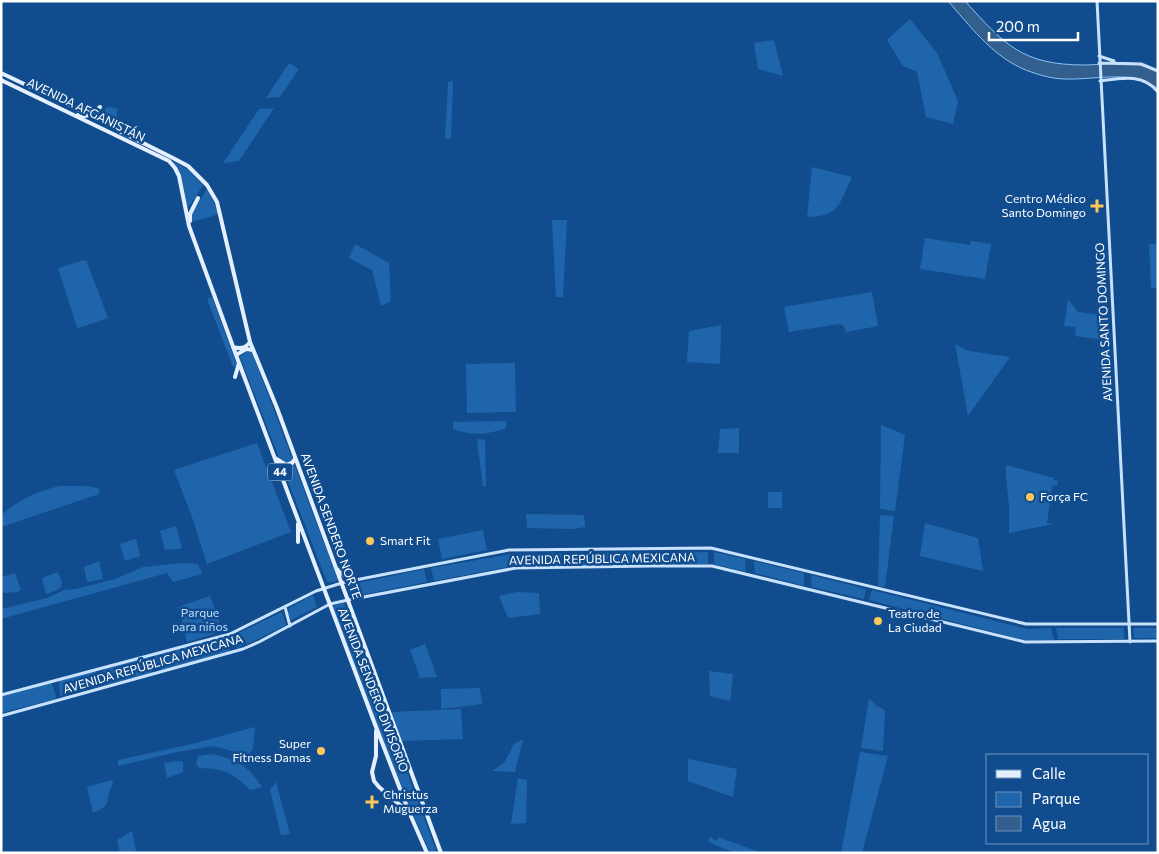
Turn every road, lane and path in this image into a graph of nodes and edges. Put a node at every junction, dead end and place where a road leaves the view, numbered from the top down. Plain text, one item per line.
1 (1097, 1) edge
2 (1099, 56) junction
3 (1122, 63) junction
4 (1099, 64) junction
5 (1158, 71) edge
6 (1, 73) edge
7 (1, 80) edge
8 (1100, 80) junction
9 (26, 92) junction
10 (1158, 92) edge
11 (45, 94) junction
12 (100, 107) dead end
13 (66, 112) junction
14 (92, 115) junction
15 (99, 127) junction
16 (162, 155) junction
17 (198, 198) dead end
18 (195, 242) junction
19 (250, 342) junction
20 (233, 347) junction
21 (253, 350) junction
22 (236, 356) junction
23 (239, 363) junction
24 (235, 377) dead end
25 (275, 458) junction
26 (295, 459) junction
27 (298, 519) junction
28 (298, 542) dead end
29 (336, 567) junction
30 (354, 580) junction
31 (341, 584) junction
32 (325, 588) junction
33 (358, 599) junction
34 (348, 600) junction
35 (330, 604) junction
36 (285, 607) junction
37 (1129, 624) junction
38 (1158, 624) edge
39 (290, 626) junction
40 (1158, 641) edge
41 (1130, 642) junction
42 (1, 695) edge
43 (1, 716) edge
44 (376, 727) junction
45 (409, 812) junction
46 (427, 853) edge
47 (441, 853) edge

1 - 2 main road, AVENIDA SANTO DOMINGO
2 - 3 main road
2 - 4 main road, AVENIDA SANTO DOMINGO
3 - 4 main road
3 - 5 main road
4 - 8 main road, AVENIDA SANTO DOMINGO
6 - 11 main road, AVENIDA AFGANISTÁN / 44
7 - 9 main road, AVENIDA AFGANISTÁN / 44
8 - 10 main road
8 - 37 main road, AVENIDA SANTO DOMINGO
9 - 11 main road
9 - 13 main road, AVENIDA AFGANISTÁN / 44
11 - 14 main road, AVENIDA AFGANISTÁN / 44
12 - 14 main road
13 - 14 main road
13 - 15 main road, AVENIDA AFGANISTÁN / 44
14 - 15 main road
14 - 16 main road, AVENIDA AFGANISTÁN / 44
15 - 16 main road, AVENIDA AFGANISTÁN / 44
16 - 18 main road, 44
16 - 19 main road, AVENIDA SENDERO NORTE / 44
17 - 18 main road
18 - 20 main road, 44
19 - 20 main road
19 - 21 main road, AVENIDA SENDERO NORTE / 44
20 - 22 main road, 44
21 - 22 main road
21 - 26 main road, AVENIDA SENDERO NORTE / 44
22 - 23 main road, 44
23 - 24 main road
23 - 25 main road, 44
25 - 26 main road
25 - 27 main road, 44
26 - 29 main road, AVENIDA SENDERO NORTE / 44
27 - 28 main road
27 - 32 main road, 44
29 - 30 main road
29 - 31 main road, AVENIDA SENDERO NORTE / 44
30 - 31 main road, AVENIDA REPÚBLICA MEXICANA
30 - 33 main road
30 - 37 main road, AVENIDA REPÚBLICA MEXICANA
31 - 32 main road, AVENIDA REPÚBLICA MEXICANA
31 - 34 main road, AVENIDA SENDERO NORTE / 44
32 - 35 main road, AVENIDA SENDERO DIVISORIO / 44
32 - 36 main road, AVENIDA REPÚBLICA MEXICANA
33 - 34 main road, AVENIDA REPÚBLICA MEXICANA
33 - 41 main road, AVENIDA REPÚBLICA MEXICANA
34 - 35 main road, AVENIDA REPÚBLICA MEXICANA
34 - 47 main road, AVENIDA SENDERO NORTE / 44
35 - 39 main road, AVENIDA REPÚBLICA MEXICANA
35 - 44 main road, AVENIDA SENDERO DIVISORIO / 44
36 - 39 main road
36 - 42 main road, AVENIDA REPÚBLICA MEXICANA
37 - 38 main road, AVENIDA REPÚBLICA MEXICANA
37 - 41 main road, AVENIDA SANTO DOMINGO
39 - 43 main road, AVENIDA REPÚBLICA MEXICANA
40 - 41 main road, AVENIDA REPÚBLICA MEXICANA
44 - 45 main road, AVENIDA SENDERO DIVISORIO / 44
44 - 45 main road
45 - 46 main road, AVENIDA SENDERO DIVISORIO / 44

